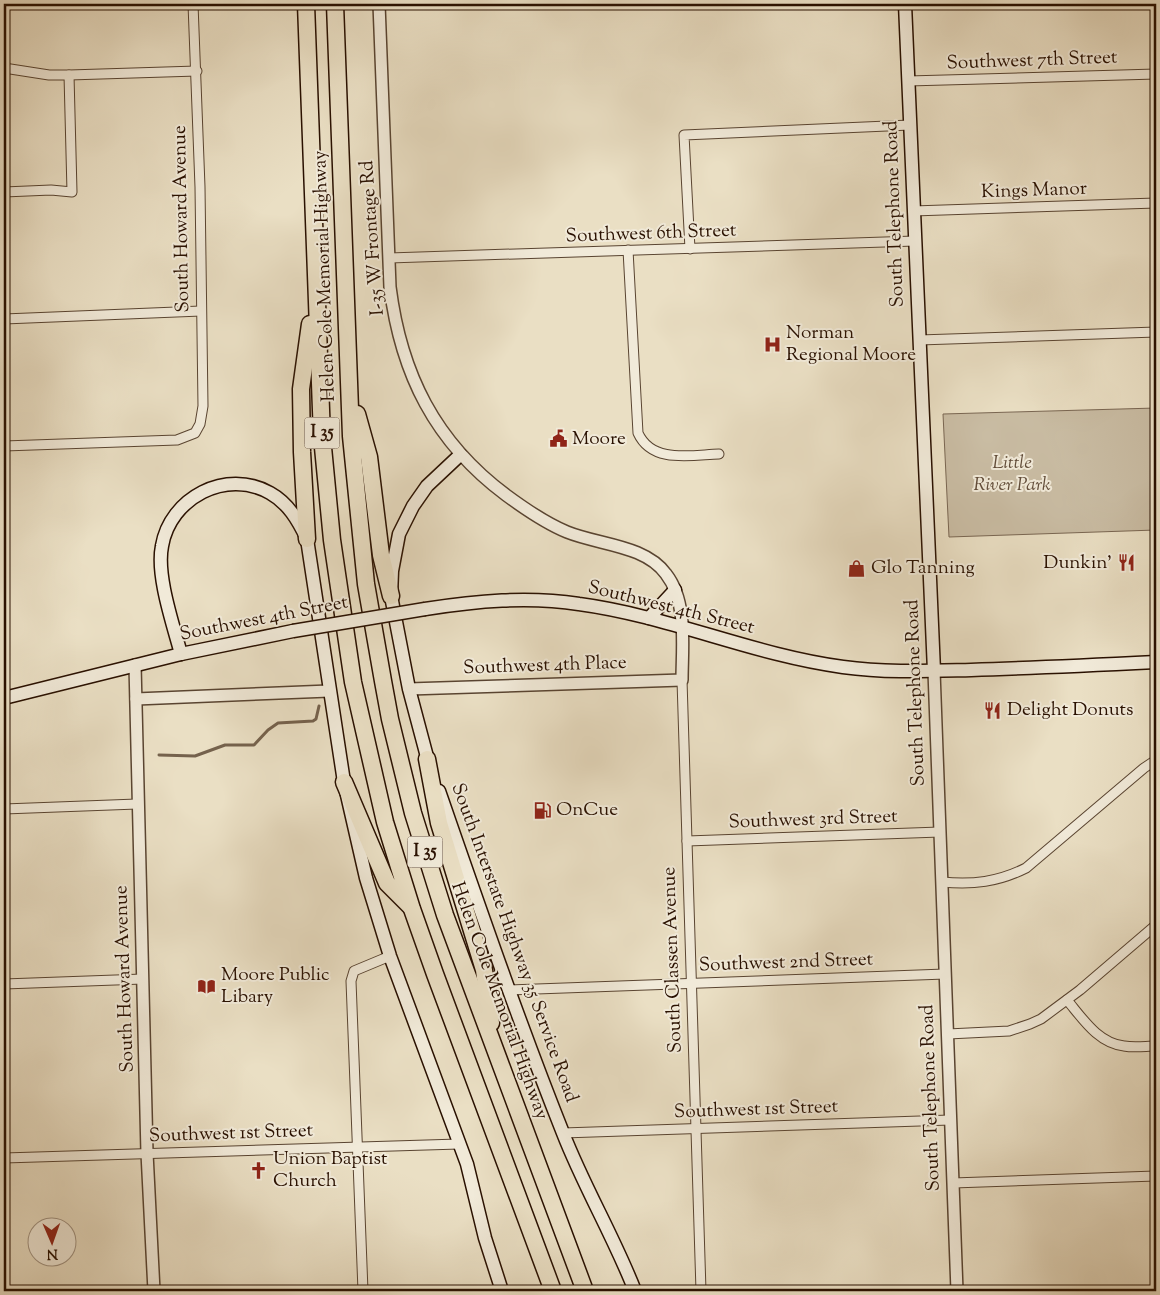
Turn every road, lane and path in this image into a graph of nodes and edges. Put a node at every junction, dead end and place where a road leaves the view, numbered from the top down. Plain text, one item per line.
1 (193, 4) edge
2 (306, 4) edge
3 (335, 4) edge
4 (379, 4) edge
5 (905, 4) edge
6 (4, 68) edge
7 (197, 71) junction
8 (1156, 74) edge
9 (69, 75) junction
10 (908, 81) junction
11 (910, 125) junction
12 (4, 192) edge
13 (1156, 203) edge
14 (913, 211) junction
15 (914, 241) junction
16 (690, 249) junction
17 (628, 250) junction
18 (388, 258) junction
19 (316, 280) junction
20 (201, 312) junction
21 (4, 319) edge
22 (1156, 332) edge
23 (919, 340) junction
24 (350, 386) junction
25 (4, 446) edge
26 (719, 454) dead end
27 (460, 455) junction
28 (307, 539) junction
29 (675, 590) junction
30 (390, 596) junction
31 (649, 618) junction
32 (682, 627) junction
33 (181, 654) junction
34 (1156, 662) edge
35 (135, 665) junction
36 (934, 671) junction
37 (682, 680) junction
38 (409, 689) junction
39 (329, 692) junction
40 (4, 698) edge
41 (136, 699) junction
42 (427, 759) junction
43 (1156, 760) edge
44 (344, 782) junction
45 (137, 804) junction
46 (4, 809) edge
47 (940, 832) junction
48 (687, 841) junction
49 (942, 882) junction
50 (412, 909) junction
51 (1156, 926) edge
52 (390, 956) junction
53 (945, 974) junction
54 (143, 979) junction
55 (691, 982) junction
56 (4, 984) edge
57 (509, 990) junction
58 (1067, 1000) junction
59 (948, 1034) junction
60 (1156, 1046) edge
61 (496, 1055) junction
62 (950, 1120) junction
63 (696, 1129) junction
64 (563, 1133) junction
65 (459, 1144) junction
66 (357, 1147) junction
67 (147, 1154) junction
68 (4, 1158) edge
69 (1156, 1176) edge
70 (953, 1183) junction
71 (551, 1284) edge
72 (154, 1291) edge
73 (363, 1291) edge
74 (502, 1291) edge
75 (584, 1291) edge
76 (635, 1291) edge
77 (701, 1291) edge
78 (957, 1291) edge

1 - 7 street, South Howard Avenue
2 - 19 highway, Helen Cole Memorial Highway / I 35
3 - 24 highway, Helen Cole Memorial Highway / I 35
4 - 18 street, I-35 W Frontage Rd
5 - 10 main road, South Telephone Road
6 - 9 street
7 - 9 street
7 - 20 street, South Howard Avenue
8 - 10 street, Southwest 7th Street
9 - 12 street
10 - 11 main road, South Telephone Road
11 - 14 main road, South Telephone Road
11 - 16 street
13 - 14 street, Kings Manor
14 - 15 main road, South Telephone Road
15 - 16 street, Southwest 6th Street
15 - 23 main road, South Telephone Road
16 - 17 street, Southwest 6th Street
17 - 18 street, Southwest 6th Street
17 - 26 street
18 - 27 street, I-35 W Frontage Rd
19 - 28 highway
19 - 50 highway, Helen Cole Memorial Highway / I 35
20 - 21 street
20 - 25 street, South Howard Avenue
22 - 23 street
23 - 36 main road, South Telephone Road
24 - 30 highway
24 - 61 highway, Helen Cole Memorial Highway / I 35
27 - 29 street, I-35 W Frontage Rd
27 - 30 main road, South Interstate Highway 35 Service Road
28 - 33 main road
28 - 39 main road
29 - 31 main road
29 - 32 street, I-35 W Frontage Rd
30 - 38 main road, South Interstate Highway 35 Service Road
31 - 32 main road, Southwest 4th Street
31 - 33 main road, Southwest 4th Street, bridge
32 - 36 main road, Southwest 4th Street
32 - 37 street, South Classen Avenue
33 - 35 main road, Southwest 4th Street
34 - 36 main road, Southwest 4th Street
35 - 40 main road, Southwest 4th Street
35 - 41 street, South Howard Avenue
36 - 47 street, South Telephone Road
37 - 38 street, Southwest 4th Place
37 - 48 street, South Classen Avenue
38 - 42 main road, South Interstate Highway 35 Service Road
39 - 41 street
39 - 44 main road
41 - 45 street, South Howard Avenue
42 - 57 main road, South Interstate Highway 35 Service Road
42 - 61 highway
43 - 49 street
44 - 50 highway
44 - 52 main road
45 - 46 street
45 - 54 street, South Howard Avenue
47 - 48 street, Southwest 3rd Street
47 - 49 street, South Telephone Road
48 - 55 street, South Classen Avenue
49 - 53 street, South Telephone Road
50 - 71 highway, Helen Cole Memorial Highway / I 35
51 - 58 street
52 - 65 main road
52 - 66 street
53 - 55 street, Southwest 2nd Street
53 - 59 street, South Telephone Road
54 - 56 street
54 - 67 street, South Howard Avenue
55 - 57 street, Southwest 2nd Street
55 - 63 street, South Classen Avenue
57 - 64 main road, South Interstate Highway 35 Service Road
58 - 59 street
58 - 60 street
59 - 62 street, South Telephone Road
61 - 75 highway, Helen Cole Memorial Highway / I 35
62 - 63 street, Southwest 1st Street
62 - 70 street, South Telephone Road
63 - 64 street, Southwest 1st Street
63 - 77 street, South Classen Avenue
64 - 76 main road, South Interstate Highway 35 Service Road
65 - 66 street, Southwest 1st Street
65 - 74 main road
66 - 67 street, Southwest 1st Street
66 - 73 street
67 - 68 street, Southwest 1st Street
67 - 72 street, South Howard Avenue
69 - 70 street
70 - 78 street, South Telephone Road

